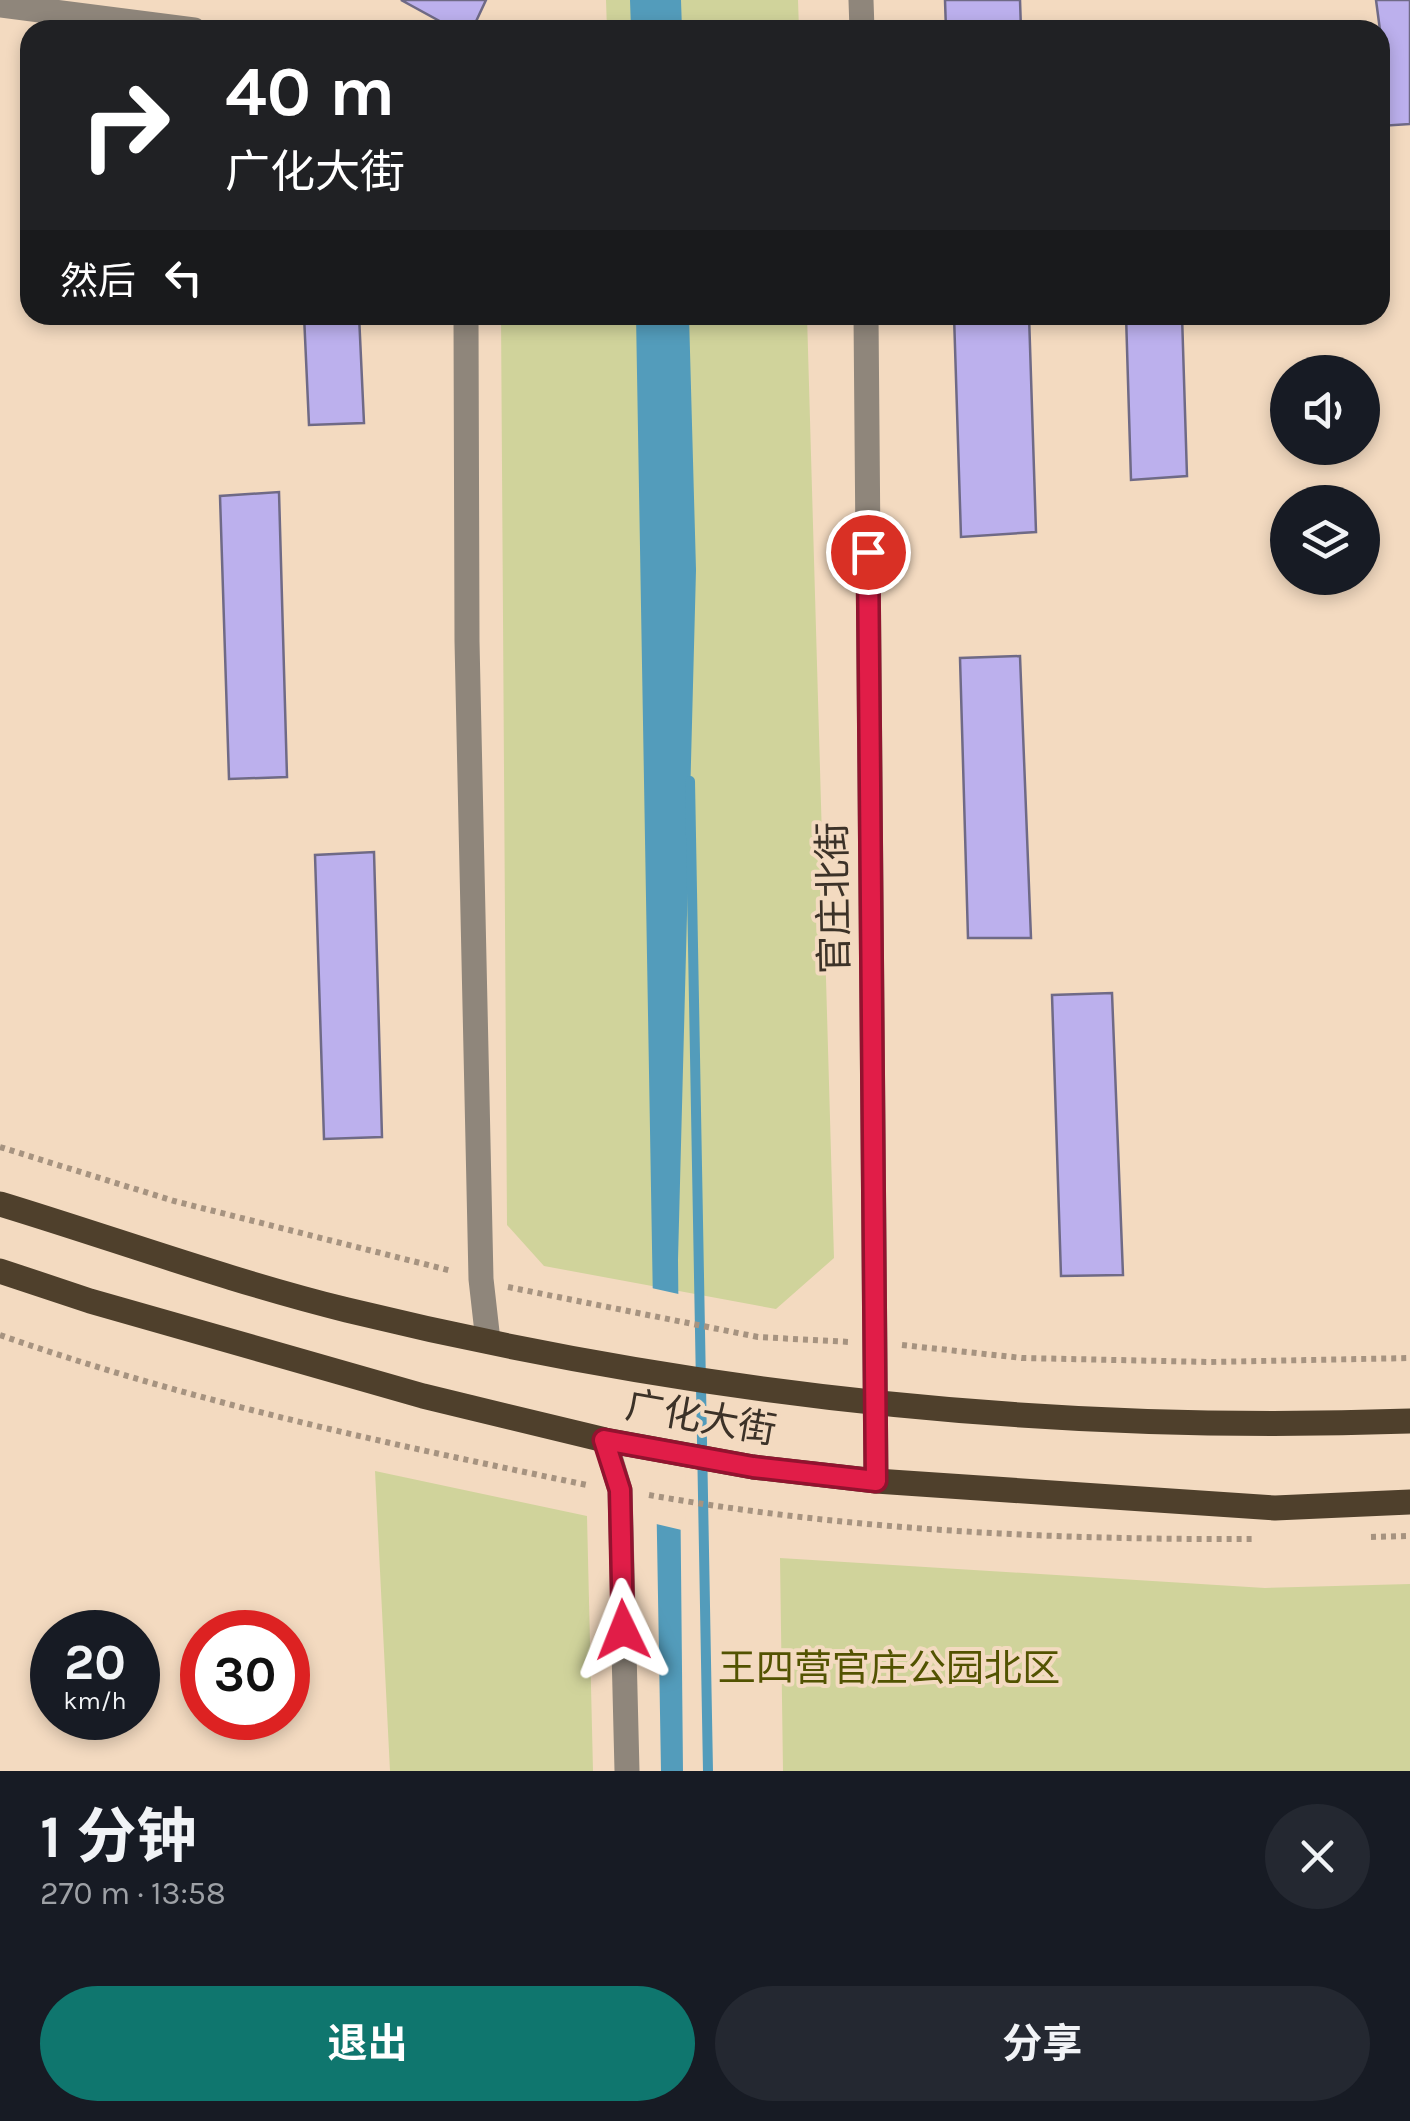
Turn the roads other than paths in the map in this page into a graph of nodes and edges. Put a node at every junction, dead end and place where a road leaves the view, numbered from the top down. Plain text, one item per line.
1 (0, 4) edge
2 (119, 20) edge
3 (466, 325) edge
4 (866, 325) edge
5 (0, 1204) edge
6 (0, 1271) edge
7 (488, 1341) junction
8 (876, 1402) junction
9 (1410, 1421) edge
10 (604, 1440) junction
11 (876, 1481) junction
12 (1410, 1502) edge
13 (627, 1771) edge

1 - 2 street
3 - 7 street
4 - 8 street, 官庄北街
5 - 7 main road, 广化大街
6 - 10 main road, 广化大街
7 - 8 main road, 广化大街
8 - 9 main road, 广化大街
8 - 11 street, 官庄北街
10 - 11 main road, 广化大街
10 - 13 street
11 - 12 main road, 广化大街

